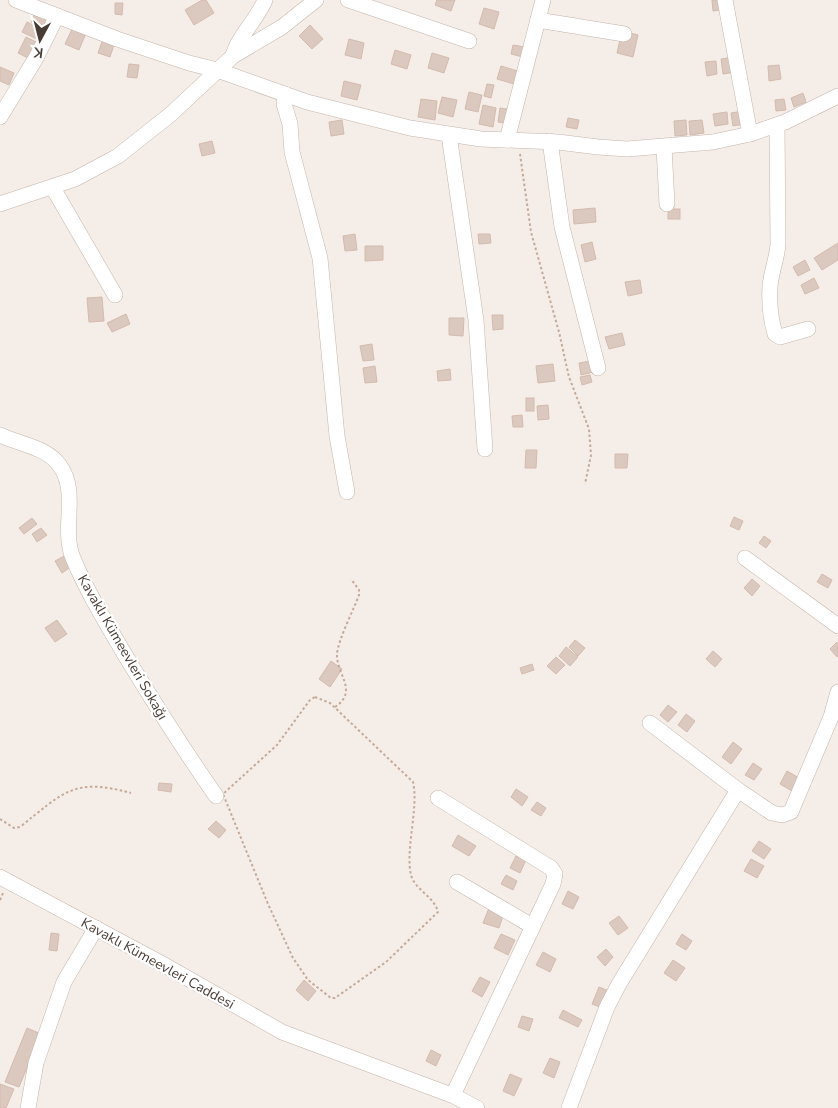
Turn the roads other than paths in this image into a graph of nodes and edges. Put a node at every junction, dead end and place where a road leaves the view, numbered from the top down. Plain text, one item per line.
1 (16, 0) edge
2 (265, 0) edge
3 (316, 0) edge
4 (348, 0) edge
5 (543, 0) edge
6 (725, 0) edge
7 (58, 16) junction
8 (538, 20) junction
9 (624, 34) dead end
10 (470, 42) dead end
11 (233, 56) junction
12 (217, 70) junction
13 (285, 94) junction
14 (838, 96) edge
15 (0, 117) edge
16 (777, 125) junction
17 (750, 134) junction
18 (449, 135) junction
19 (513, 140) junction
20 (550, 141) junction
21 (664, 147) junction
22 (54, 188) junction
23 (0, 204) edge
24 (667, 204) dead end
25 (115, 295) dead end
26 (808, 329) dead end
27 (598, 368) dead end
28 (0, 435) edge
29 (485, 448) dead end
30 (347, 492) dead end
31 (745, 558) dead end
32 (838, 626) edge
33 (838, 692) edge
34 (835, 711) edge
35 (650, 723) dead end
36 (738, 790) junction
37 (216, 796) dead end
38 (438, 798) dead end
39 (0, 877) edge
40 (458, 882) dead end
41 (532, 926) junction
42 (96, 928) junction
43 (453, 1095) junction
44 (28, 1108) edge
45 (477, 1108) edge
46 (569, 1108) edge

1 - 7 street
2 - 11 street
3 - 11 street
4 - 10 street
5 - 8 street
6 - 17 street
7 - 12 street
7 - 15 street
8 - 9 street
8 - 19 street
11 - 12 street
12 - 13 street
12 - 22 street
13 - 18 street
13 - 30 street
14 - 16 street
16 - 17 street
16 - 26 street
17 - 21 street
18 - 19 street
18 - 29 street
19 - 20 street
20 - 21 street
20 - 27 street
21 - 24 street
22 - 23 street
22 - 25 street
28 - 37 street, Kavaklı Kümeevleri Sokağı
31 - 32 street
33 - 34 street
34 - 36 street
35 - 36 street
36 - 46 street
38 - 41 street
39 - 42 street, Kavaklı Kümeevleri Caddesi
40 - 41 street
41 - 43 street
42 - 43 street, Kavaklı Kümeevleri Caddesi
42 - 44 street
43 - 45 street, Kavaklı Kümeevleri Caddesi

